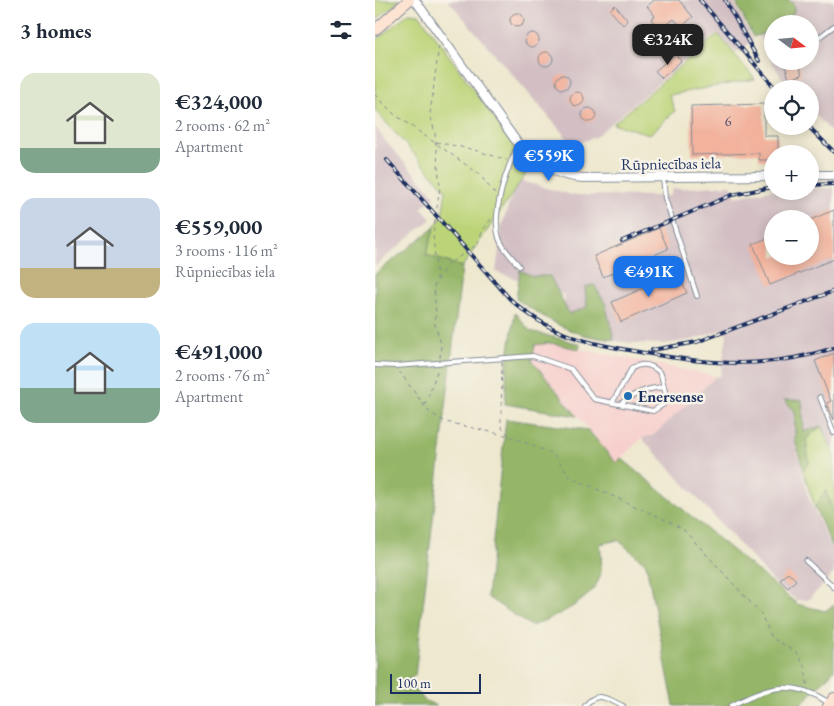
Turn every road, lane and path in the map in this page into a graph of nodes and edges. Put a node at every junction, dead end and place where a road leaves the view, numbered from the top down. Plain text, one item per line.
1 (409, 0) edge
2 (415, 0) edge
3 (834, 26) edge
4 (375, 30) edge
5 (819, 37) edge
6 (444, 38) junction
7 (375, 95) edge
8 (436, 142) junction
9 (519, 145) junction
10 (510, 161) junction
11 (535, 161) junction
12 (819, 175) edge
13 (834, 175) edge
14 (764, 176) edge
15 (663, 177) junction
16 (500, 202) junction
17 (497, 216) junction
18 (519, 266) dead end
19 (437, 280) junction
20 (697, 296) dead end
21 (502, 359) junction
22 (440, 363) junction
23 (375, 365) edge
24 (395, 366) junction
25 (664, 387) junction
26 (820, 397) dead end
27 (612, 403) junction
28 (620, 404) junction
29 (425, 406) junction
30 (834, 433) edge
31 (509, 436) junction
32 (806, 561) dead end
33 (834, 587) edge
34 (809, 690) junction
35 (830, 702) edge
36 (585, 706) edge
37 (623, 706) edge
38 (731, 706) edge

1 - 4 street
2 - 6 street, Rūpniecības iela
3 - 5 lane
6 - 8 path
6 - 9 street, Rūpniecības iela
7 - 8 path
8 - 10 path
8 - 16 path
8 - 19 path
9 - 10 lane
9 - 11 street, Rūpniecības iela
10 - 11 path
10 - 16 lane
11 - 15 street, Rūpniecības iela
12 - 13 street
14 - 15 street, Rūpniecības iela
15 - 20 lane
16 - 17 lane
17 - 18 lane
17 - 19 path
19 - 22 path
21 - 22 lane
21 - 27 lane
21 - 31 path
22 - 24 lane
22 - 29 path
23 - 24 lane
24 - 29 path
25 - 27 lane
25 - 28 lane
25 - 28 lane
26 - 30 lane
27 - 28 lane
29 - 31 path
31 - 34 path
32 - 33 lane
34 - 35 lane
34 - 38 lane
36 - 37 lane

